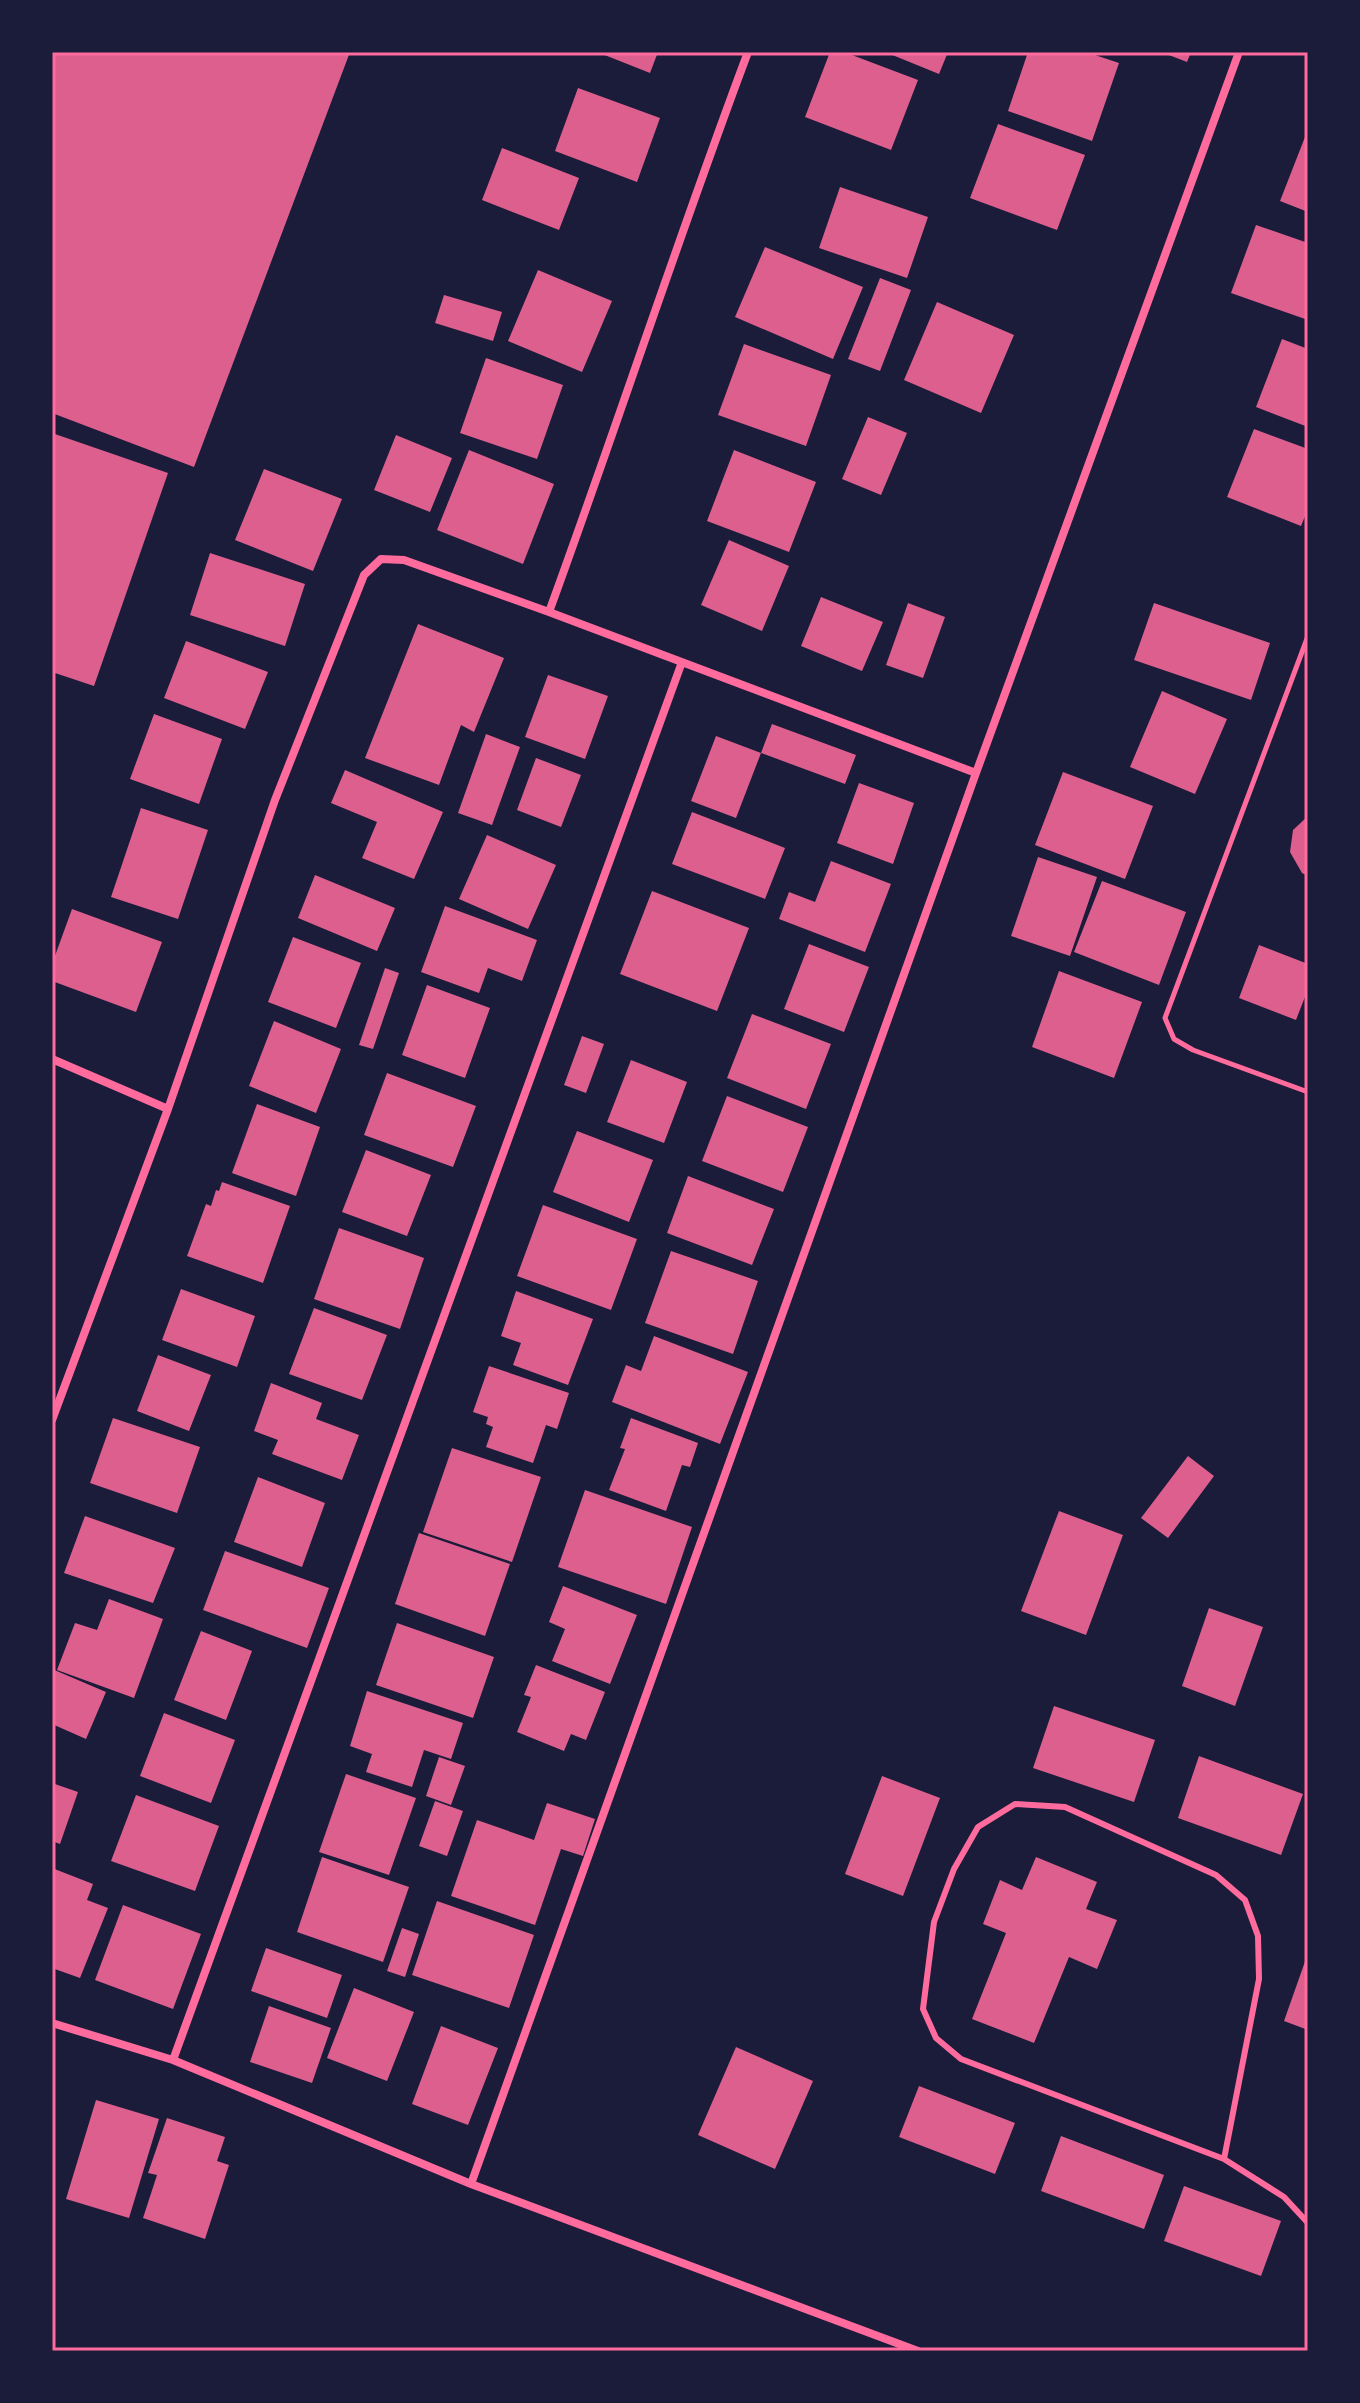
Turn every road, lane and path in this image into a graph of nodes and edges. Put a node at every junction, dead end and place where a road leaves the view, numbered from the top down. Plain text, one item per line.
1 (748, 52) edge
2 (1239, 52) edge
3 (549, 612) junction
4 (1308, 636) edge
5 (682, 662) junction
6 (976, 773) junction
7 (52, 1059) edge
8 (1308, 1092) edge
9 (168, 1109) junction
10 (52, 1420) edge
11 (52, 2023) edge
12 (173, 2060) junction
13 (1224, 2159) junction
14 (471, 2184) junction
15 (1308, 2223) edge
16 (918, 2351) edge

1 - 3 street
2 - 6 street
3 - 5 street
3 - 9 street
4 - 8 path
5 - 6 street
5 - 12 street
6 - 14 street
7 - 9 street
9 - 10 street
11 - 12 street
12 - 14 street
13 - 13 lane
13 - 15 lane
14 - 16 street

